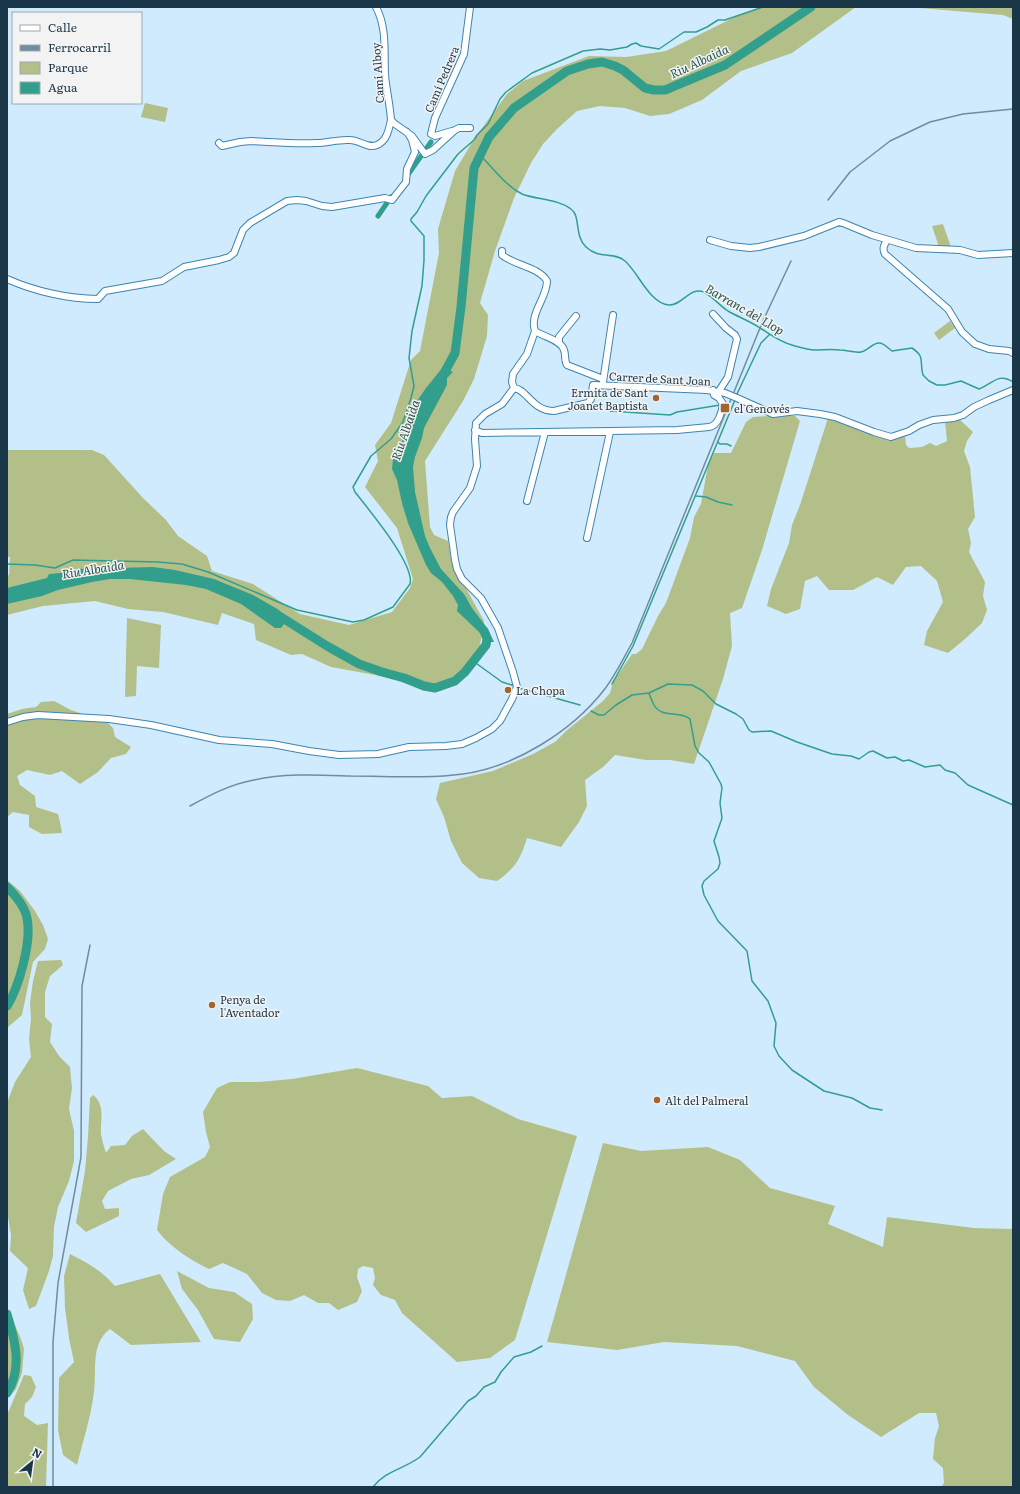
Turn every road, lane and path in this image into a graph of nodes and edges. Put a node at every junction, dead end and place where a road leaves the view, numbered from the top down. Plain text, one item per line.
1 (376, 7) edge
2 (470, 7) edge
3 (391, 120) junction
4 (470, 128) dead end
5 (455, 130) junction
6 (407, 132) junction
7 (219, 143) dead end
8 (710, 240) dead end
9 (887, 240) junction
10 (502, 251) dead end
11 (1013, 253) edge
12 (7, 279) edge
13 (613, 314) dead end
14 (713, 314) dead end
15 (576, 316) dead end
16 (535, 331) junction
17 (558, 343) junction
18 (1013, 353) edge
19 (603, 382) junction
20 (514, 388) junction
21 (1013, 390) edge
22 (719, 392) junction
23 (475, 430) junction
24 (545, 432) junction
25 (610, 432) junction
26 (527, 501) dead end
27 (587, 538) dead end
28 (7, 722) edge

1 - 3 street, Camí Alboy
2 - 5 street, Camí Pedrera
3 - 6 street
3 - 7 street
4 - 5 street
5 - 6 street
6 - 12 street
8 - 9 street
9 - 11 street
9 - 18 street
10 - 16 street
13 - 19 street
14 - 22 street
15 - 17 street
16 - 17 street
16 - 20 street
17 - 19 street
19 - 20 street, Carrer de Sant Joan
19 - 22 street, Carrer de Sant Joan
20 - 23 street
21 - 22 street, bridge
22 - 25 street
23 - 24 street
23 - 28 street
24 - 25 street
24 - 26 street
25 - 27 street

